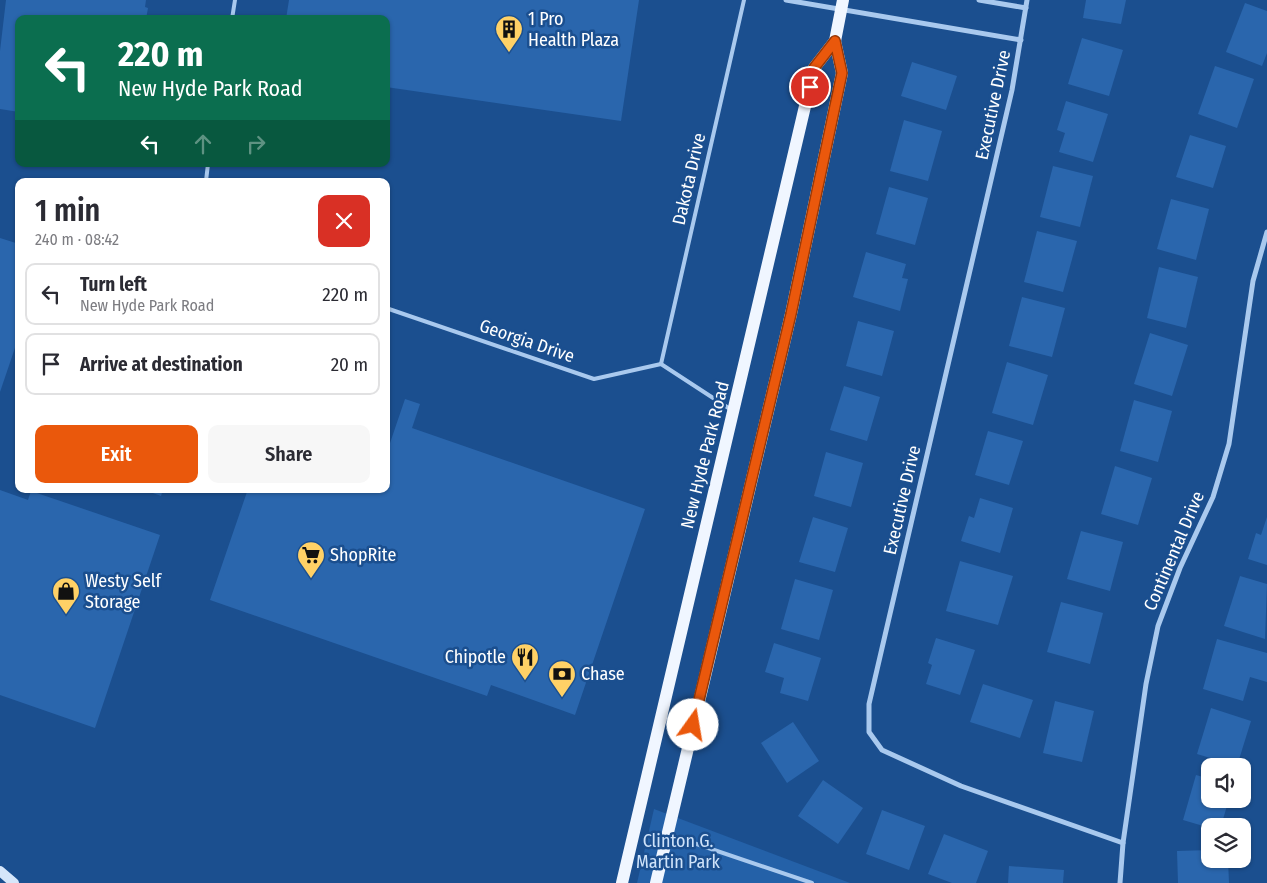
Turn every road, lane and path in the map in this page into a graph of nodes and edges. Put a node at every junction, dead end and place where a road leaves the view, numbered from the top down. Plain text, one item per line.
1 (235, 0) edge
2 (744, 0) edge
3 (786, 0) edge
4 (979, 0) edge
5 (1027, 0) edge
6 (842, 5) edge
7 (1026, 8) junction
8 (233, 15) edge
9 (1020, 40) junction
10 (835, 41) junction
11 (1267, 232) edge
12 (390, 309) edge
13 (661, 364) junction
14 (733, 410) junction
15 (667, 835) junction
16 (1123, 843) junction
17 (0, 871) edge
18 (14, 883) edge
19 (622, 883) edge
20 (656, 883) edge
21 (812, 883) edge
22 (1120, 883) edge

1 - 8 lane
2 - 13 lane, Dakota Drive
3 - 6 street
4 - 7 street
5 - 7 street, Executive Drive
6 - 9 street
6 - 10 main road, New Hyde Park Road
7 - 9 street, Executive Drive
9 - 16 street, Executive Drive
10 - 14 main road, New Hyde Park Road
10 - 15 main road, New Hyde Park Road
11 - 16 street, Continental Drive
12 - 13 lane, Georgia Drive
13 - 14 lane
14 - 19 main road, New Hyde Park Road
15 - 20 main road, New Hyde Park Road
15 - 21 lane
16 - 22 street, Continental Drive
17 - 18 main road

